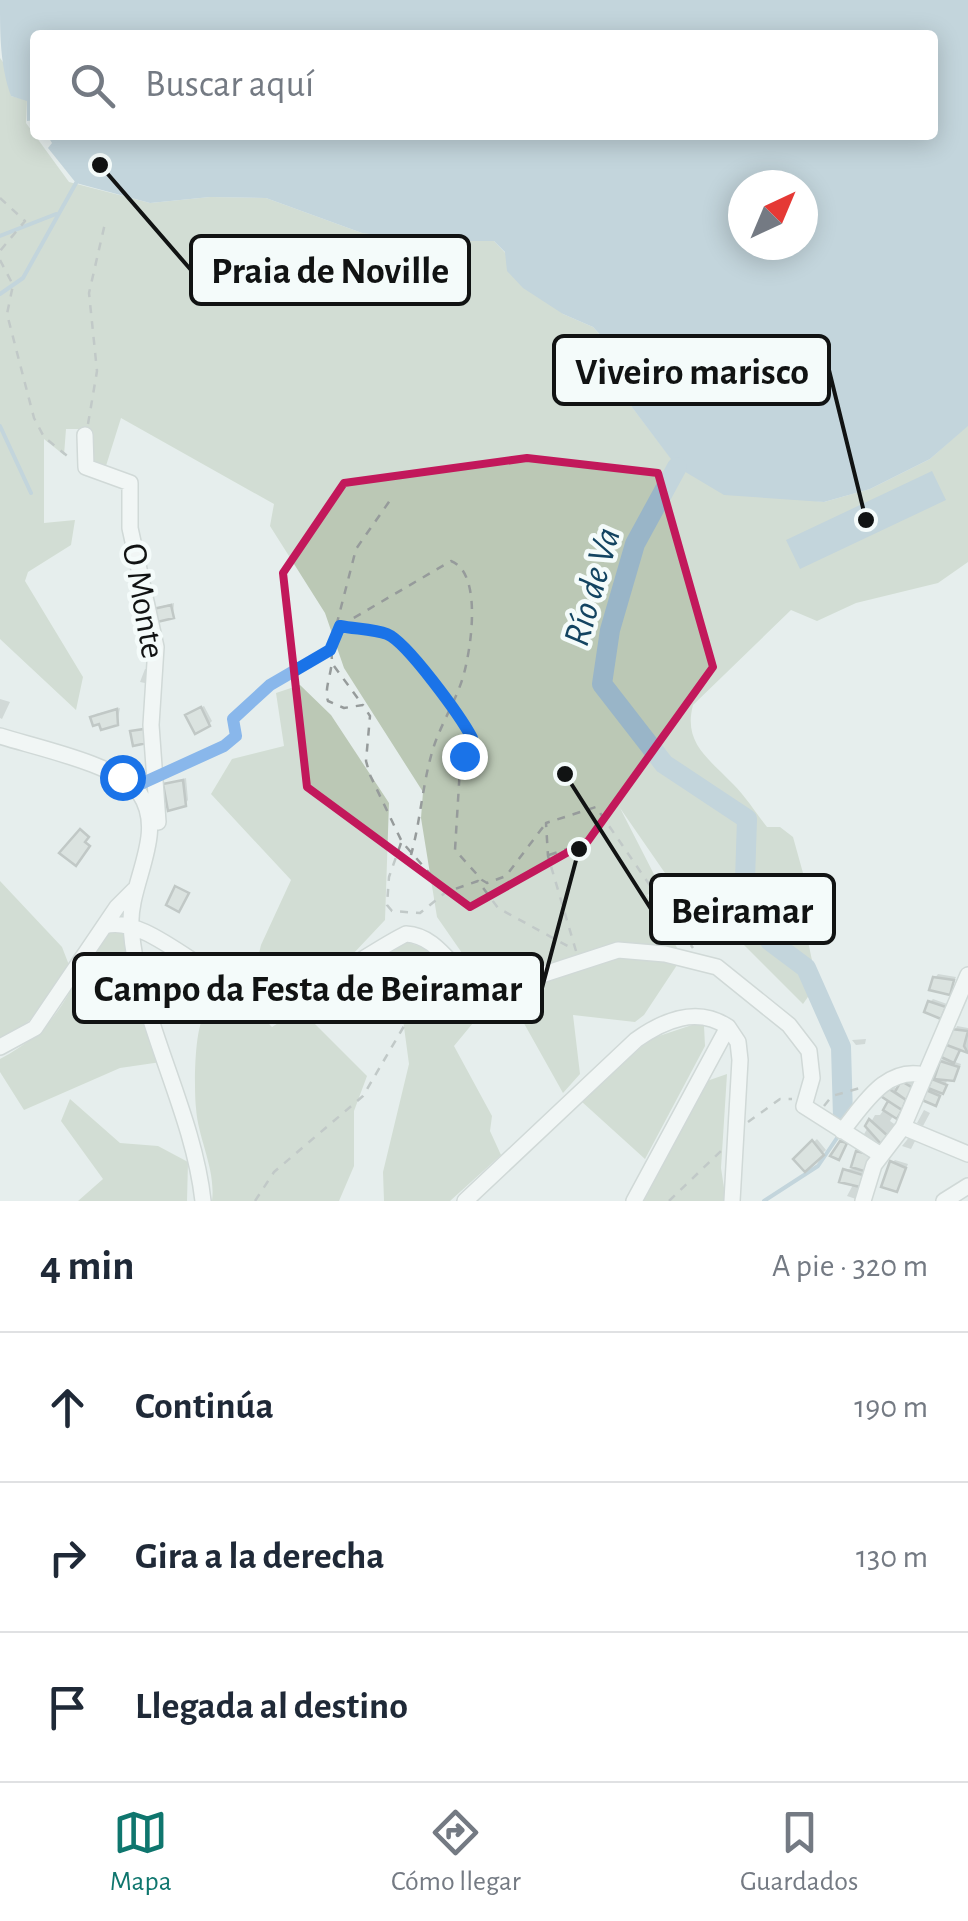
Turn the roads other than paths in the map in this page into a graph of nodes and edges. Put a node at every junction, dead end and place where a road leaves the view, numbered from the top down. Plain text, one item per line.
1 (85, 436) road end
2 (0, 736) edge
3 (153, 777) junction
4 (134, 787) junction
5 (149, 833) junction
6 (134, 890) junction
7 (130, 925) junction
8 (104, 926) junction
9 (968, 976) edge
10 (728, 1027) junction
11 (0, 1047) edge
12 (924, 1075) junction
13 (903, 1127) junction
14 (842, 1131) junction
15 (968, 1154) edge
16 (881, 1155) junction
17 (968, 1186) edge
18 (204, 1201) edge
19 (465, 1201) edge
20 (634, 1201) edge
21 (732, 1201) edge
22 (863, 1201) edge
23 (944, 1201) edge

1 - 3 street, O Monte
2 - 4 street
3 - 4 street
3 - 5 street
4 - 5 street
5 - 6 street
6 - 7 street
6 - 8 street
7 - 8 street
7 - 14 street
7 - 18 street
8 - 11 street
9 - 12 street
10 - 19 street
10 - 20 street
10 - 21 street
12 - 13 street
12 - 14 street
13 - 15 street
13 - 16 street
14 - 16 street
16 - 22 street
17 - 23 street

